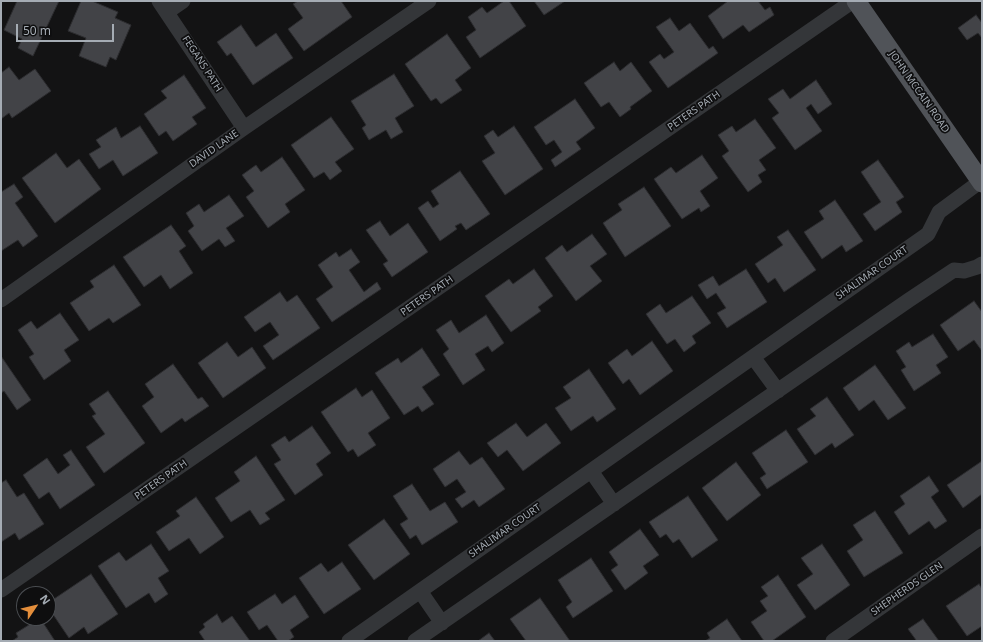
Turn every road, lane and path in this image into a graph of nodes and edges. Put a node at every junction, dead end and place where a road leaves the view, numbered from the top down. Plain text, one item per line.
1 (183, 1) edge
2 (429, 1) edge
3 (855, 1) edge
4 (163, 7) edge
5 (244, 128) junction
6 (981, 182) edge
7 (982, 264) edge
8 (1, 300) edge
9 (753, 357) junction
10 (778, 391) junction
11 (591, 471) junction
12 (614, 504) junction
13 (982, 536) edge
14 (1, 590) edge
15 (420, 591) junction
16 (442, 623) junction
17 (349, 641) edge
18 (415, 641) edge
19 (833, 641) edge

1 - 4 street
2 - 5 street, DAVID LANE
3 - 6 main road, JOHN MCCAIN ROAD
3 - 14 street, PETERS PATH
4 - 5 street, FEGANS PATH
5 - 8 street, DAVID LANE
6 - 9 street, SHALIMAR COURT
7 - 10 street
9 - 10 street
9 - 11 street, SHALIMAR COURT
10 - 12 street
11 - 12 street
11 - 15 street, SHALIMAR COURT
12 - 16 street
13 - 19 street, SHEPHERDS GLEN
15 - 16 street
15 - 17 street, SHALIMAR COURT
16 - 18 street

